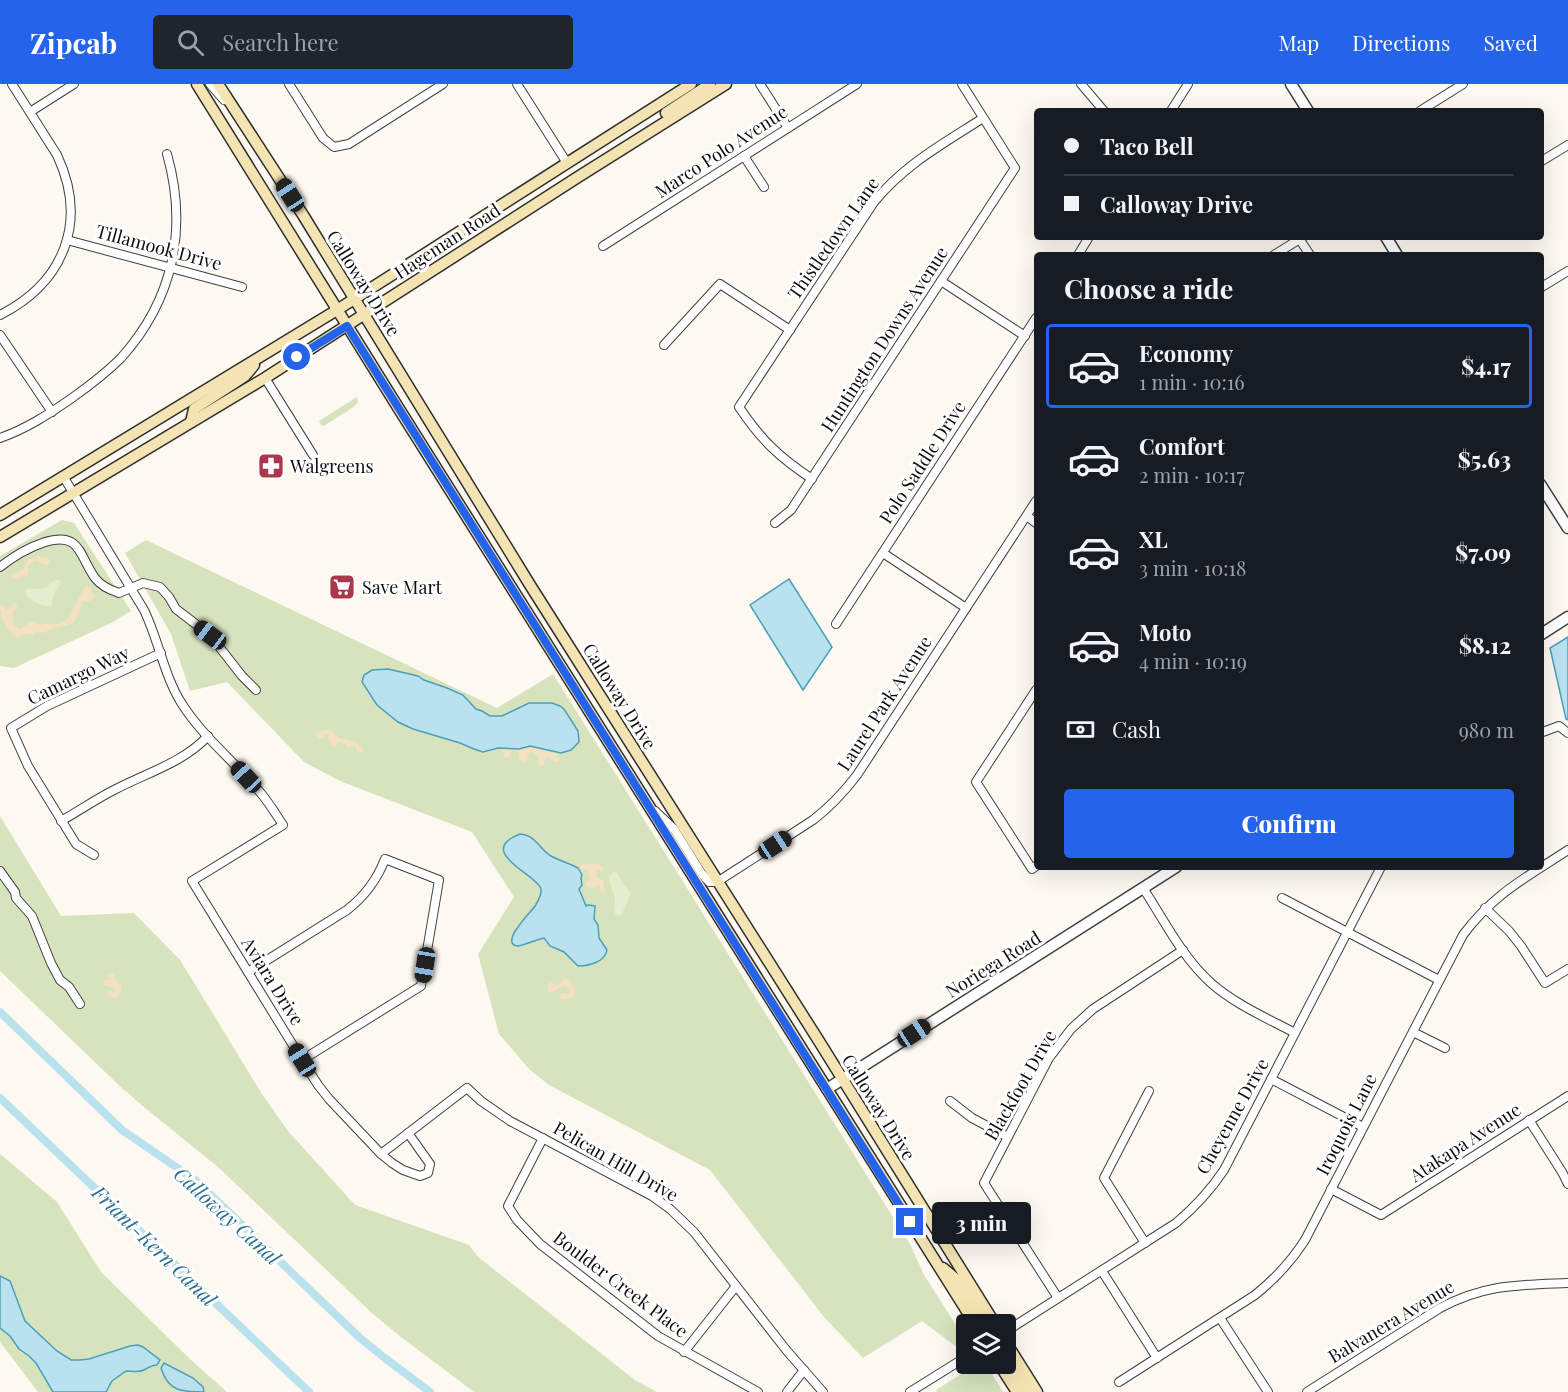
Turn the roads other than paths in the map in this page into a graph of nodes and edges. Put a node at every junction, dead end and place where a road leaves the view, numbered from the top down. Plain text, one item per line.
1 (12, 84) edge
2 (74, 84) edge
3 (197, 84) edge
4 (210, 84) edge
5 (218, 84) edge
6 (289, 84) edge
7 (442, 84) edge
8 (517, 84) edge
9 (691, 84) edge
10 (710, 84) edge
11 (726, 84) edge
12 (760, 84) edge
13 (857, 84) edge
14 (962, 84) edge
15 (1081, 84) edge
16 (1188, 84) edge
17 (1291, 84) edge
18 (1463, 84) edge
19 (1101, 108) edge
20 (1173, 108) edge
21 (1306, 108) edge
22 (1424, 108) edge
23 (30, 112) junction
24 (238, 115) junction
25 (983, 118) junction
26 (788, 128) junction
27 (642, 136) junction
28 (1568, 145) edge
29 (166, 153) dead end
30 (744, 156) junction
31 (1544, 160) edge
32 (567, 163) junction
33 (764, 187) dead end
34 (492, 232) junction
35 (67, 240) junction
36 (1297, 240) edge
37 (603, 246) dead end
38 (1279, 252) edge
39 (170, 268) junction
40 (1568, 271) edge
41 (941, 281) junction
42 (1544, 286) edge
43 (242, 287) dead end
44 (353, 299) junction
45 (337, 310) junction
46 (0, 315) edge
47 (363, 315) junction
48 (1034, 321) edge
49 (347, 326) junction
50 (790, 330) junction
51 (0, 335) edge
52 (1025, 336) junction
53 (664, 345) dead end
54 (260, 358) junction
55 (265, 378) junction
56 (52, 412) junction
57 (191, 422) junction
58 (0, 438) edge
59 (313, 455) dead end
60 (63, 477) junction
61 (812, 479) junction
62 (1544, 490) edge
63 (73, 494) junction
64 (1034, 504) edge
65 (0, 515) edge
66 (1027, 516) junction
67 (1034, 521) edge
68 (776, 523) dead end
69 (1568, 528) edge
70 (0, 537) edge
71 (883, 553) junction
72 (0, 567) edge
73 (131, 588) junction
74 (966, 608) junction
75 (1568, 617) edge
76 (836, 624) dead end
77 (1544, 632) edge
78 (161, 653) junction
79 (256, 690) dead end
80 (1034, 695) edge
81 (1544, 732) edge
82 (1568, 733) edge
83 (208, 736) junction
84 (650, 806) junction
85 (62, 821) junction
86 (1568, 850) edge
87 (94, 855) dead end
88 (1544, 866) edge
89 (1034, 867) edge
90 (1171, 870) edge
91 (1379, 870) edge
92 (1538, 870) edge
93 (0, 871) edge
94 (717, 882) junction
95 (1143, 888) junction
96 (1282, 898) dead end
97 (1485, 908) junction
98 (1347, 932) junction
99 (1183, 950) junction
100 (1568, 969) edge
101 (248, 972) junction
102 (1439, 980) junction
103 (80, 1004) dead end
104 (1413, 1032) junction
105 (1296, 1033) junction
106 (1445, 1048) dead end
107 (302, 1060) junction
108 (842, 1079) junction
109 (1272, 1079) junction
110 (827, 1089) junction
111 (1149, 1090) dead end
112 (1568, 1096) edge
113 (950, 1101) dead end
114 (1529, 1120) junction
115 (1364, 1127) junction
116 (408, 1133) junction
117 (1008, 1137) junction
118 (543, 1138) junction
119 (381, 1154) junction
120 (1568, 1184) edge
121 (1331, 1190) junction
122 (1145, 1243) junction
123 (934, 1260) junction
124 (1102, 1271) junction
125 (1568, 1283) edge
126 (736, 1286) junction
127 (1058, 1298) junction
128 (969, 1314) edge
129 (978, 1314) edge
130 (988, 1314) edge
131 (1220, 1318) junction
132 (1016, 1325) edge
133 (684, 1352) junction
134 (1158, 1358) junction
135 (1016, 1359) edge
136 (956, 1363) edge
137 (804, 1370) junction
138 (1016, 1373) edge
139 (1005, 1374) edge
140 (1119, 1383) dead end
141 (758, 1392) edge
142 (787, 1392) edge
143 (823, 1392) edge
144 (910, 1392) edge
145 (1017, 1392) edge
146 (1028, 1392) edge
147 (1037, 1392) edge
148 (1268, 1392) edge
149 (1307, 1392) edge

1 - 23 street
2 - 23 street
3 - 45 main road, Calloway Drive
4 - 24 street
5 - 24 main road, Calloway Drive
6 - 7 street
8 - 32 street
9 - 32 main road, Hageman Road
10 - 27 main road
11 - 27 main road, Hageman Road
12 - 26 street
13 - 26 street, Marco Polo Avenue
14 - 25 street
15 - 19 street
16 - 20 street
17 - 21 street
18 - 22 street
23 - 35 street
24 - 44 main road, Calloway Drive
25 - 41 street, Huntington Downs Avenue
25 - 50 street, Thistledown Lane
26 - 30 street, Marco Polo Avenue
27 - 34 main road, Hageman Road
28 - 31 street
29 - 39 street
30 - 33 street
30 - 37 street, Marco Polo Avenue
32 - 34 main road
32 - 44 main road, Hageman Road
34 - 47 main road, Hageman Road
35 - 39 street, Tillamook Drive
35 - 46 street
36 - 38 street
39 - 43 street, Tillamook Drive
39 - 56 street
40 - 42 street
41 - 52 street
41 - 61 street, Huntington Downs Avenue
44 - 45 main road, Hageman Road
44 - 47 main road, Calloway Drive
45 - 49 main road, Calloway Drive
45 - 54 main road, Hageman Road
47 - 49 main road, Hageman Road
47 - 94 main road, Calloway Drive
48 - 52 street, Polo Saddle Drive
49 - 55 main road, Hageman Road
49 - 84 main road, Calloway Drive
50 - 53 street
50 - 61 street, Thistledown Lane
51 - 56 street
52 - 71 street, Polo Saddle Drive
54 - 57 main road
54 - 60 main road, Hageman Road
55 - 57 main road, Hageman Road
55 - 59 street
56 - 58 street
57 - 63 main road, Hageman Road
60 - 63 street
60 - 65 main road, Hageman Road
61 - 68 street, Huntington Downs Avenue
62 - 69 street
63 - 70 main road, Hageman Road
63 - 73 street
64 - 66 street, Laurel Park Avenue
66 - 67 street
66 - 74 street, Laurel Park Avenue
71 - 74 street
71 - 76 street, Polo Saddle Drive
72 - 73 street
73 - 78 street
73 - 79 street
74 - 94 street, Laurel Park Avenue
75 - 77 street
78 - 83 street
78 - 85 street, Camargo Way
80 - 89 street
81 - 82 street
83 - 85 street
83 - 101 street, Aviara Drive
84 - 94 street
84 - 110 main road, Calloway Drive
85 - 87 street
86 - 88 street, Iroquois Lane
90 - 95 street, Noriega Road
91 - 98 street, Cheyenne Drive
92 - 97 street, Iroquois Lane
93 - 103 street
94 - 108 main road, Calloway Drive
95 - 99 street
95 - 108 street, Noriega Road
96 - 98 street
97 - 100 street
97 - 102 street, Iroquois Lane
98 - 102 street
98 - 105 street, Cheyenne Drive
99 - 105 street
99 - 117 street, Blackfoot Drive
101 - 107 street, Aviara Drive
101 - 107 street
102 - 104 street, Iroquois Lane
104 - 106 street
104 - 115 street, Iroquois Lane
105 - 109 street, Cheyenne Drive
107 - 119 street, Aviara Drive
108 - 110 street, Noriega Road
108 - 130 main road, Calloway Drive
109 - 115 street
109 - 122 street, Cheyenne Drive
110 - 123 main road, Calloway Drive
111 - 122 street
112 - 114 street, Atakapa Avenue
113 - 117 street
114 - 120 street
114 - 121 street, Atakapa Avenue
115 - 121 street, Iroquois Lane
116 - 118 street, Pelican Hill Drive
116 - 119 street
116 - 119 street, Aviara Drive
117 - 127 street, Blackfoot Drive
118 - 126 street, Pelican Hill Drive
118 - 133 street, Boulder Creek Place
121 - 131 street, Iroquois Lane
122 - 124 street, Cheyenne Drive
123 - 128 main road, Calloway Drive
123 - 129 main road
124 - 127 street, Cheyenne Drive
124 - 134 street
125 - 149 street, Balvanera Avenue
126 - 133 street
126 - 137 street, Pelican Hill Drive
127 - 132 street, Cheyenne Drive
131 - 134 street, Iroquois Lane
131 - 148 street
133 - 141 street, Boulder Creek Place
134 - 140 street, Iroquois Lane
135 - 147 main road
136 - 144 street
137 - 142 street
137 - 143 street, Pelican Hill Drive
138 - 146 main road
139 - 145 main road

